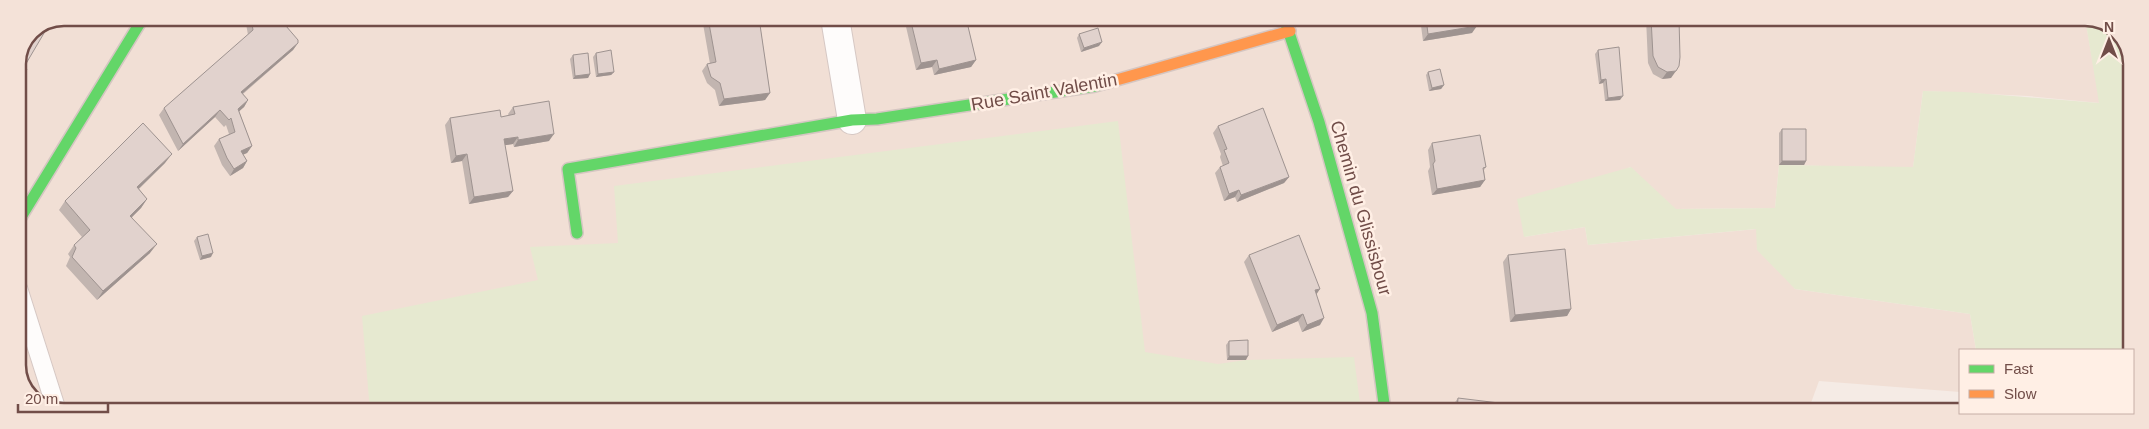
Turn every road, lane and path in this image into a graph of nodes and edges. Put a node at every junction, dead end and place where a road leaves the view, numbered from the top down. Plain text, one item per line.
1 (138, 26) edge
2 (836, 26) edge
3 (1288, 26) edge
4 (1290, 31) junction
5 (852, 120) junction
6 (26, 209) edge
7 (576, 233) dead end
8 (26, 313) edge
9 (54, 401) edge
10 (1385, 403) edge

1 - 6 street
2 - 5 street
3 - 4 street, Chemin du Glissisbour
4 - 5 street, Rue Saint Valentin
4 - 10 street, Chemin du Glissisbour
5 - 7 street, Rue Saint Valentin
8 - 9 lane

